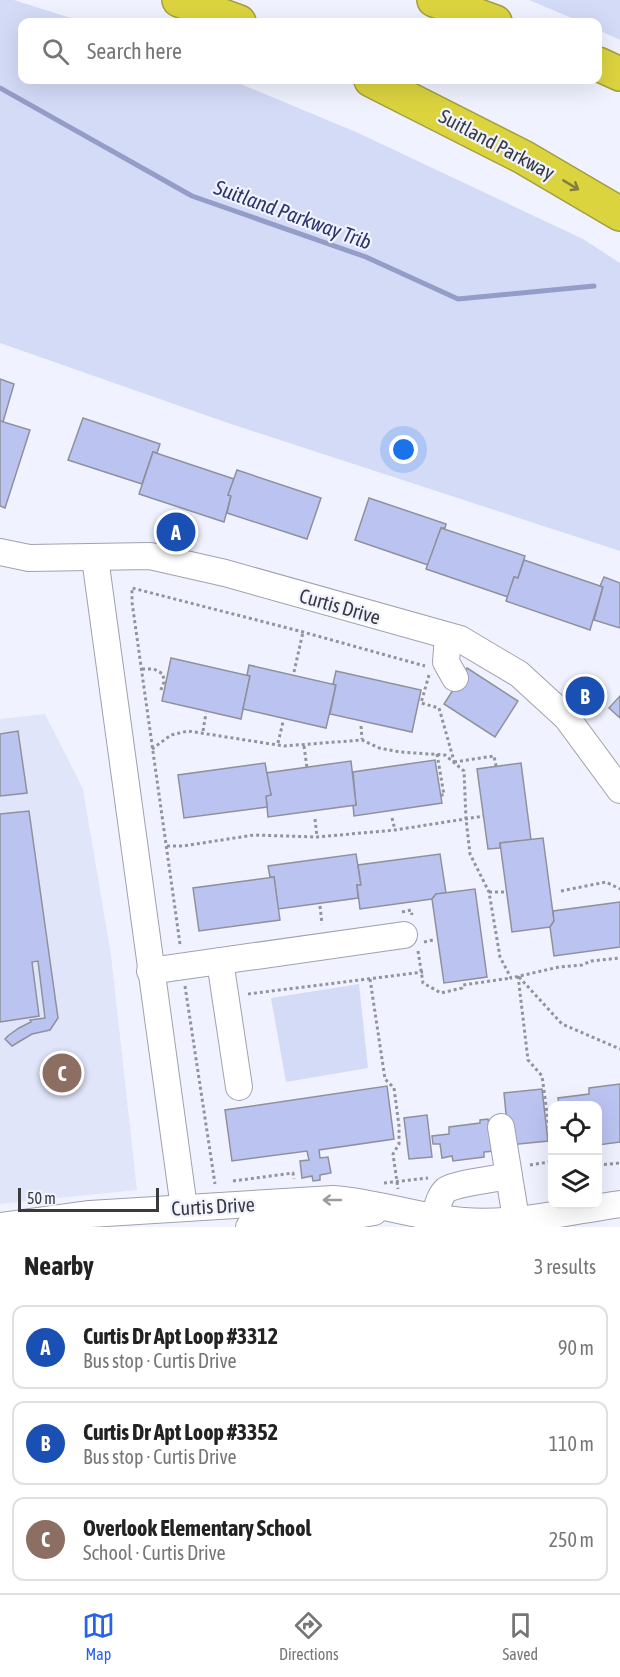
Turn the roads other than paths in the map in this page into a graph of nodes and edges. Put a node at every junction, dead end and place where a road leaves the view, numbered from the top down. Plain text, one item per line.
1 (179, 0) edge
2 (434, 0) edge
3 (228, 18) edge
4 (484, 18) edge
5 (602, 66) edge
6 (620, 74) edge
7 (378, 84) edge
8 (620, 214) edge
9 (0, 552) edge
10 (95, 558) junction
11 (448, 636) junction
12 (455, 678) dead end
13 (620, 790) edge
14 (404, 935) dead end
15 (220, 961) junction
16 (150, 971) junction
17 (239, 1088) dead end
18 (501, 1127) dead end
19 (508, 1173) junction
20 (620, 1204) edge
21 (184, 1208) junction
22 (395, 1210) junction
23 (434, 1217) junction
24 (516, 1219) junction
25 (0, 1226) edge
26 (249, 1227) edge

1 - 3 highway
2 - 4 highway
5 - 6 highway
7 -> 8 highway, Suitland Parkway
9 - 10 street, Curtis Drive
10 - 11 street, Curtis Drive
10 - 16 street
11 - 12 street
11 - 13 street, Curtis Drive
14 - 15 street
15 - 16 street
15 - 17 street
16 - 21 street
18 - 19 street
19 - 23 street
19 - 24 street
20 - 24 street, Curtis Drive
22 -> 21 street, Curtis Drive
21 - 25 street, Curtis Drive
22 - 23 street, Curtis Drive
22 - 26 street, Curtis Drive
23 - 24 street, Curtis Drive

